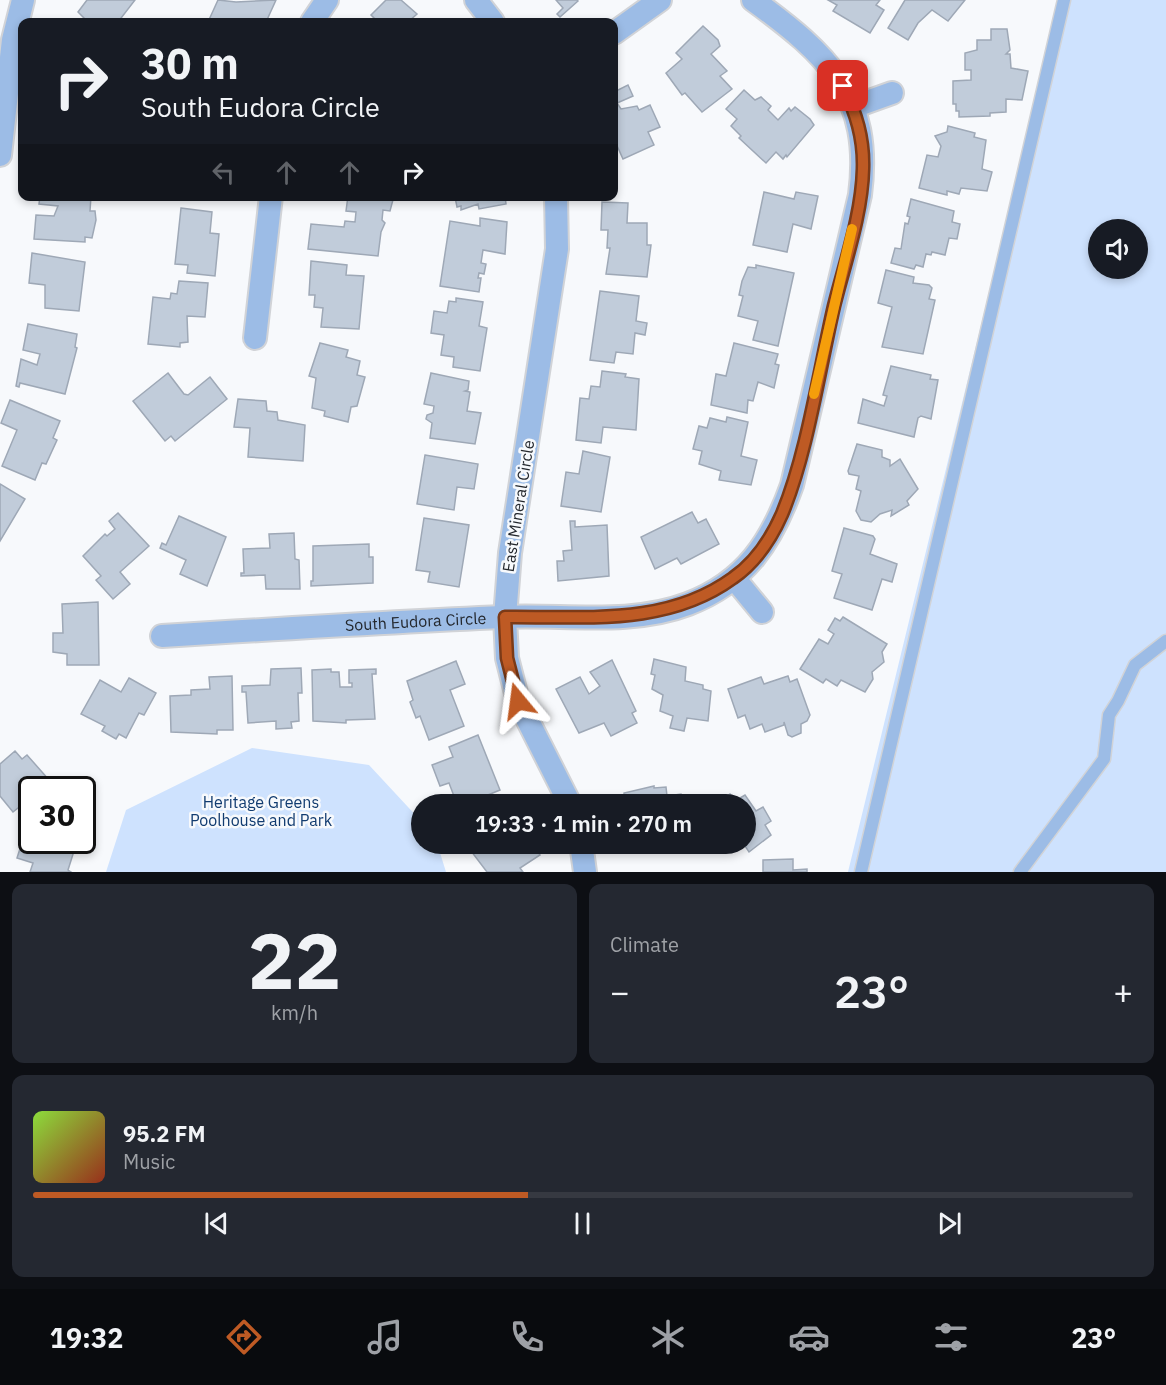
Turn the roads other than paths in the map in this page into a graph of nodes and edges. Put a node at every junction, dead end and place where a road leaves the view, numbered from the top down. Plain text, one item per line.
1 (23, 0) edge
2 (327, 0) edge
3 (476, 0) edge
4 (660, 0) edge
5 (753, 0) edge
6 (1064, 0) edge
7 (18, 18) edge
8 (315, 18) edge
9 (490, 18) edge
10 (18, 20) edge
11 (618, 30) edge
12 (892, 93) dead end
13 (3, 105) edge
14 (853, 106) junction
15 (0, 155) edge
16 (270, 201) edge
17 (556, 201) edge
18 (255, 338) dead end
19 (734, 578) junction
20 (762, 612) dead end
21 (505, 617) junction
22 (162, 636) dead end
23 (1166, 641) edge
24 (565, 794) edge
25 (583, 854) edge
26 (585, 872) edge
27 (861, 872) edge
28 (1020, 872) edge

1 - 7 street
2 - 8 street
3 - 9 street
4 - 11 street
5 - 14 street, South Eudora Circle
6 - 27 lane
10 - 13 street
12 - 14 street
13 - 15 street
14 - 19 street, South Eudora Circle
16 - 18 street
17 - 21 street, East Mineral Circle
19 - 20 street
19 - 21 street, South Eudora Circle
21 - 22 street, South Eudora Circle
21 - 24 street, East Mineral Circle
23 - 28 lane
25 - 26 street

